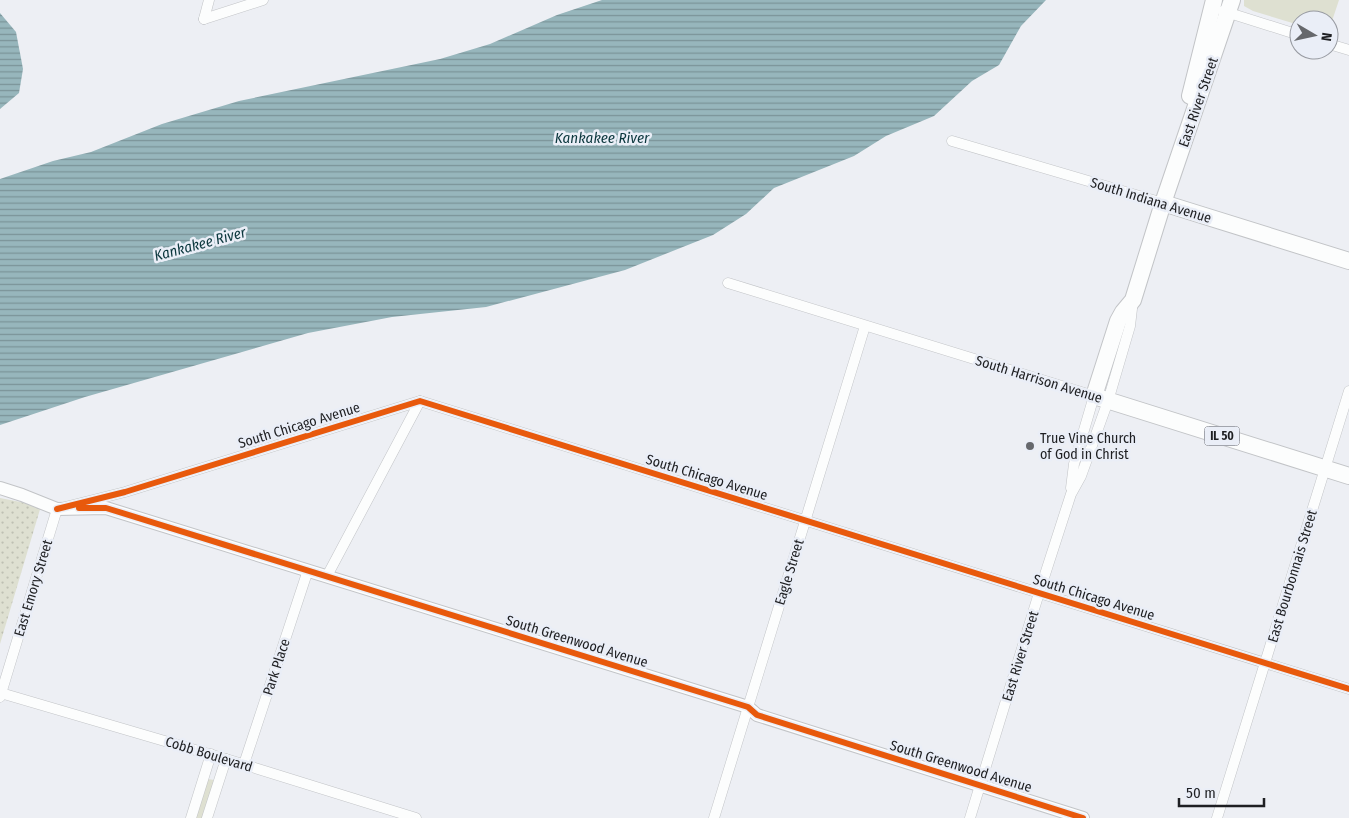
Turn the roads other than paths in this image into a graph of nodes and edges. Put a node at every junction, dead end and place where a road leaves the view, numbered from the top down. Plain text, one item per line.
1 (209, 0) edge
2 (263, 0) edge
3 (1213, 4) edge
4 (1230, 6) edge
5 (1289, 31) edge
6 (952, 141) dead end
7 (1163, 203) junction
8 (1349, 261) edge
9 (728, 283) dead end
10 (865, 326) junction
11 (1349, 391) edge
12 (1101, 398) junction
13 (420, 401) junction
14 (1325, 468) junction
15 (1349, 476) edge
16 (0, 488) edge
17 (57, 509) junction
18 (804, 520) junction
19 (308, 570) junction
20 (327, 576) junction
21 (1038, 593) junction
22 (1265, 663) junction
23 (1349, 689) edge
24 (1, 695) edge
25 (748, 708) junction
26 (211, 754) junction
27 (226, 759) junction
28 (244, 764) junction
29 (980, 786) junction
30 (191, 818) edge
31 (208, 818) edge
32 (416, 818) edge
33 (714, 818) edge
34 (970, 818) edge
35 (1083, 818) edge
36 (1217, 818) edge

1 - 2 street
3 - 4 street
3 - 7 main road, East River Street
4 - 5 street
4 - 7 main road, East River Street
6 - 7 street, South Indiana Avenue
7 - 8 main road, South Indiana Avenue
7 - 12 main road, East River Street
9 - 10 street, South Harrison Avenue
10 - 12 street, South Harrison Avenue
10 - 18 street, Eagle Street
11 - 14 street, East Bourbonnais Street
12 - 14 main road, South Harrison Avenue / IL 50
12 - 21 street, East River Street
13 - 17 street, South Chicago Avenue
13 - 18 street, South Chicago Avenue
13 - 20 street
14 - 15 main road, South Harrison Avenue / IL 50
14 - 22 street, East Bourbonnais Street
16 - 17 street
17 - 19 street, South Greenwood Avenue
17 - 24 street, East Emory Street
18 - 21 street, South Chicago Avenue
18 - 25 street, Eagle Street
19 - 20 street, South Greenwood Avenue
19 - 28 street, Park Place
20 - 25 street, South Greenwood Avenue
21 - 22 street, South Chicago Avenue
21 - 29 street, East River Street
22 - 23 street, South Chicago Avenue
22 - 36 street, East Bourbonnais Street
24 - 26 street, Cobb Boulevard
25 - 29 street, South Greenwood Avenue
25 - 33 street, Eagle Street
26 - 27 street, Cobb Boulevard
26 - 30 street
27 - 28 street, Cobb Boulevard
27 - 31 street
28 - 32 street, Cobb Boulevard
29 - 34 street, East River Street
29 - 35 street, South Greenwood Avenue

